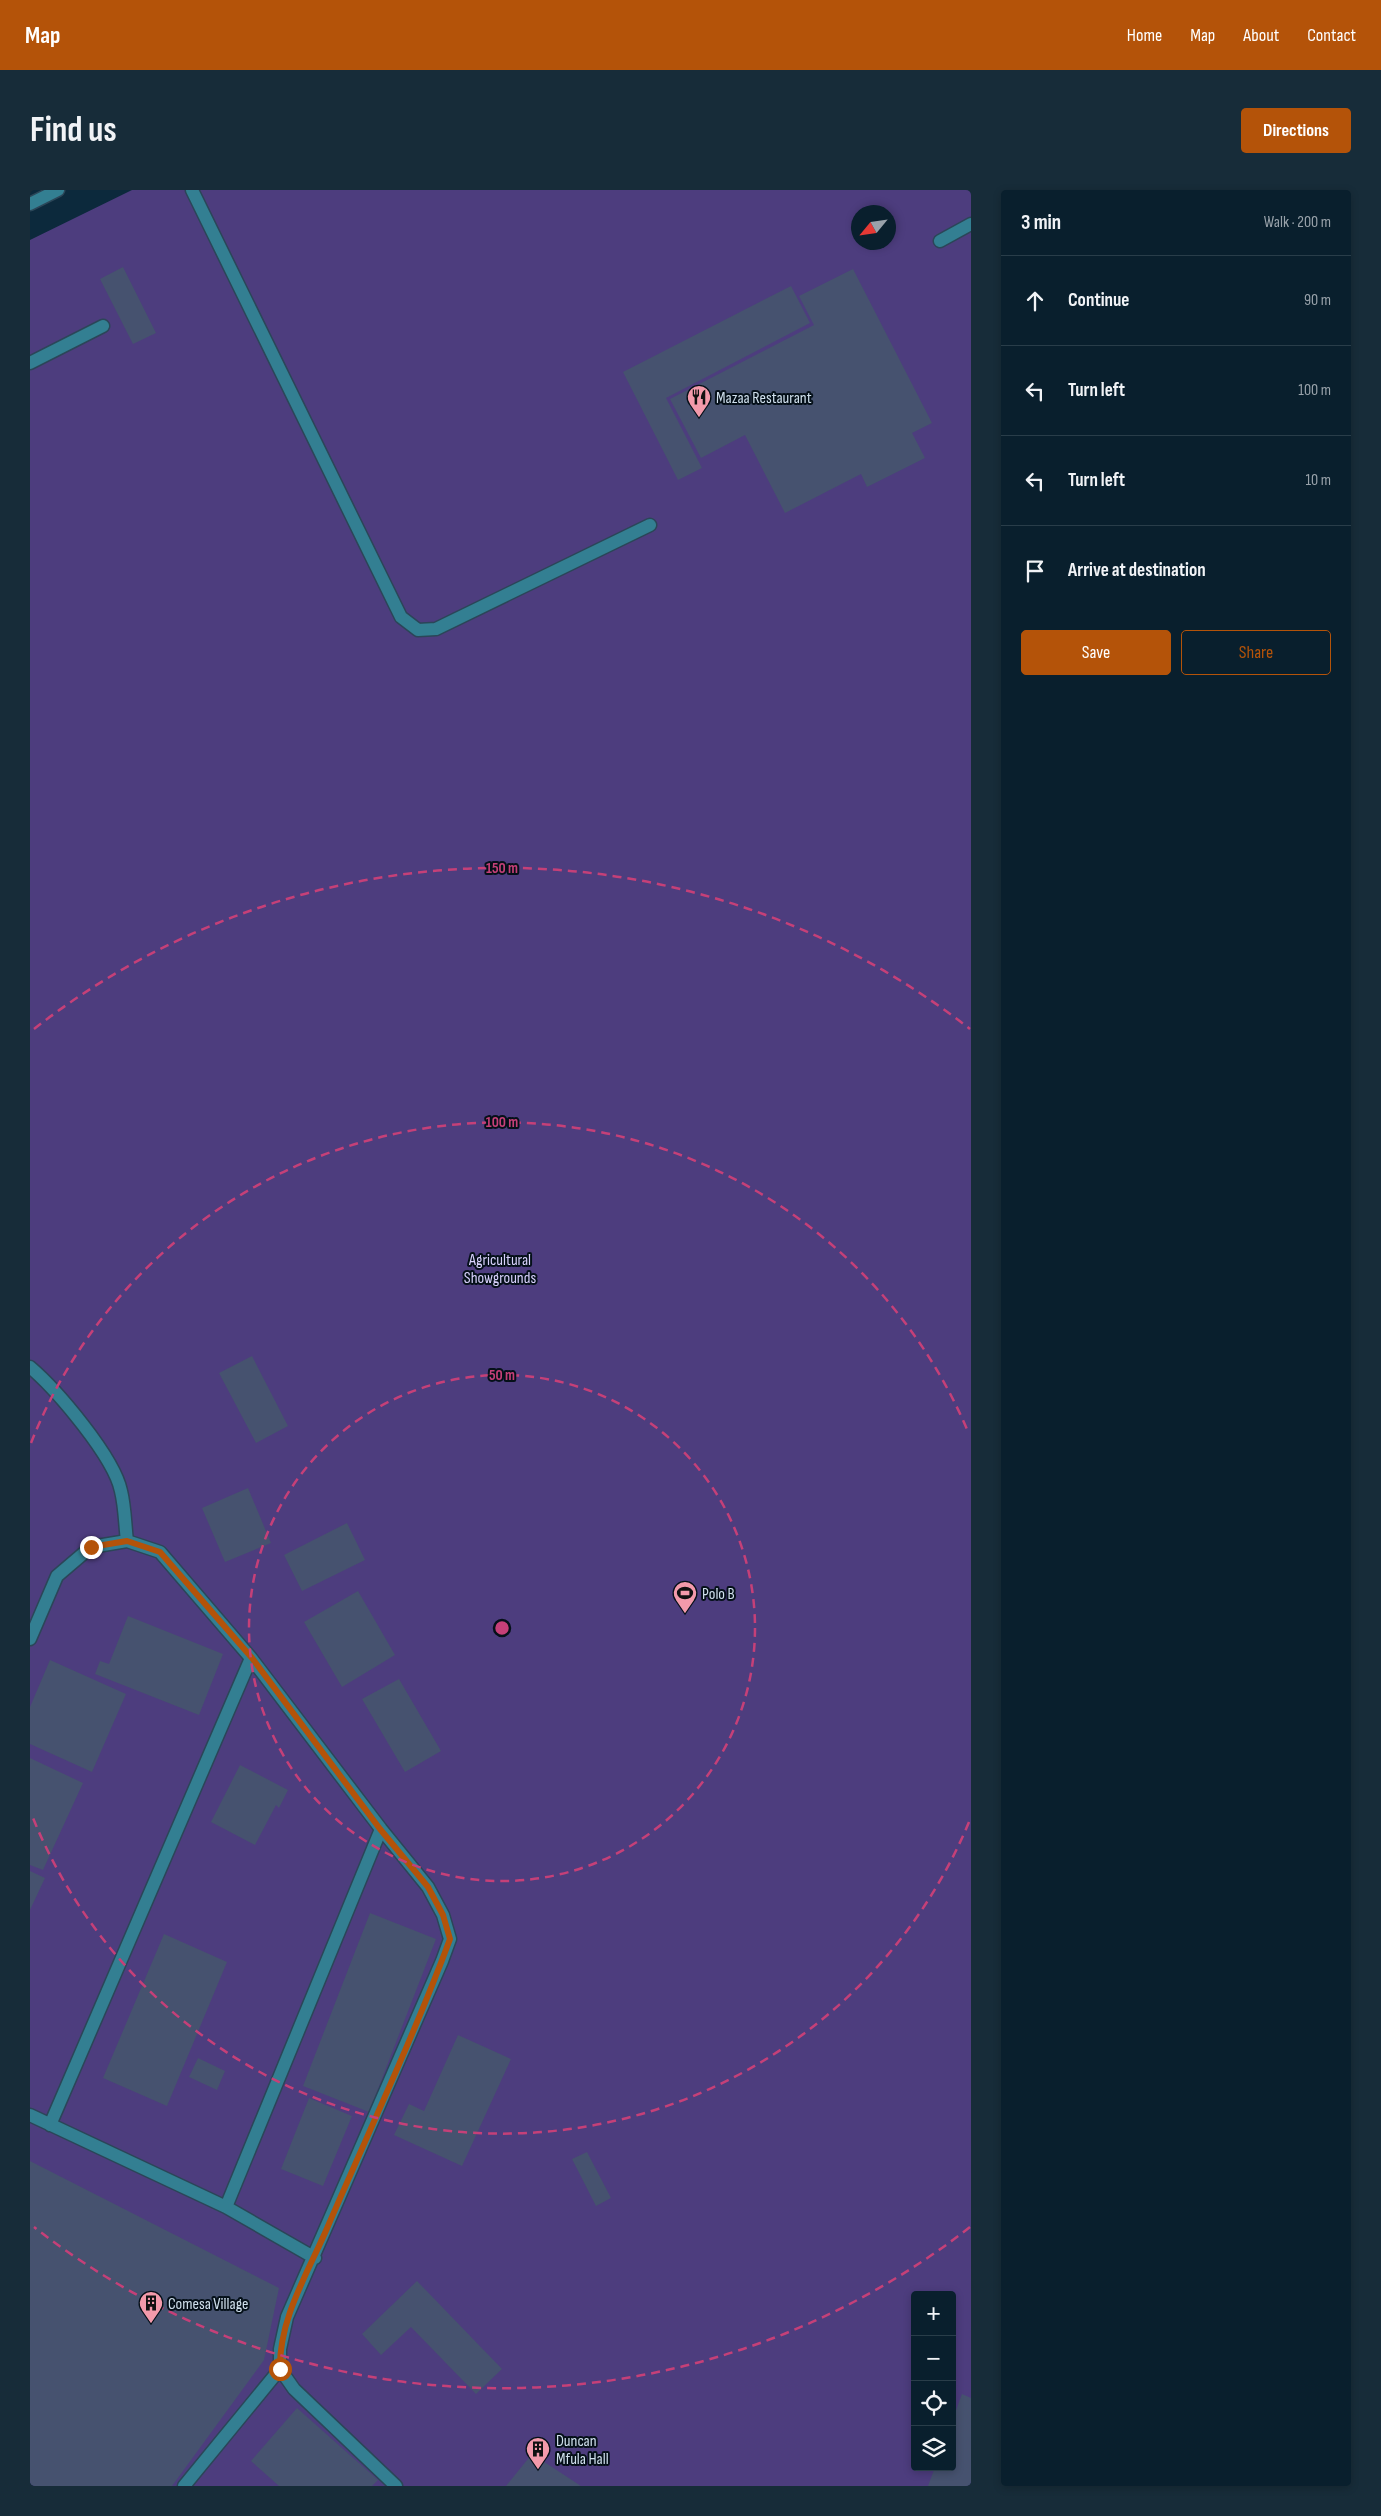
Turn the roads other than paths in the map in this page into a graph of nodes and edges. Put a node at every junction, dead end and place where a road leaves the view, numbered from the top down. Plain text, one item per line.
1 (58, 190) edge
2 (192, 190) edge
3 (30, 204) edge
4 (971, 224) edge
5 (940, 241) dead end
6 (102, 326) dead end
7 (30, 362) edge
8 (650, 525) dead end
9 (30, 1367) edge
10 (127, 1541) junction
11 (30, 1639) edge
12 (252, 1658) junction
13 (380, 1829) junction
14 (30, 2115) edge
15 (50, 2124) junction
16 (226, 2207) junction
17 (314, 2258) junction
18 (280, 2369) junction
19 (184, 2486) edge
20 (396, 2486) edge

1 - 3 street
2 - 8 street
4 - 5 street
6 - 7 street
9 - 10 street
10 - 11 street
10 - 12 street
12 - 13 street
12 - 15 street
13 - 16 street
13 - 17 street
14 - 15 street
15 - 16 street
16 - 17 street
17 - 18 street
18 - 19 street
18 - 20 street

